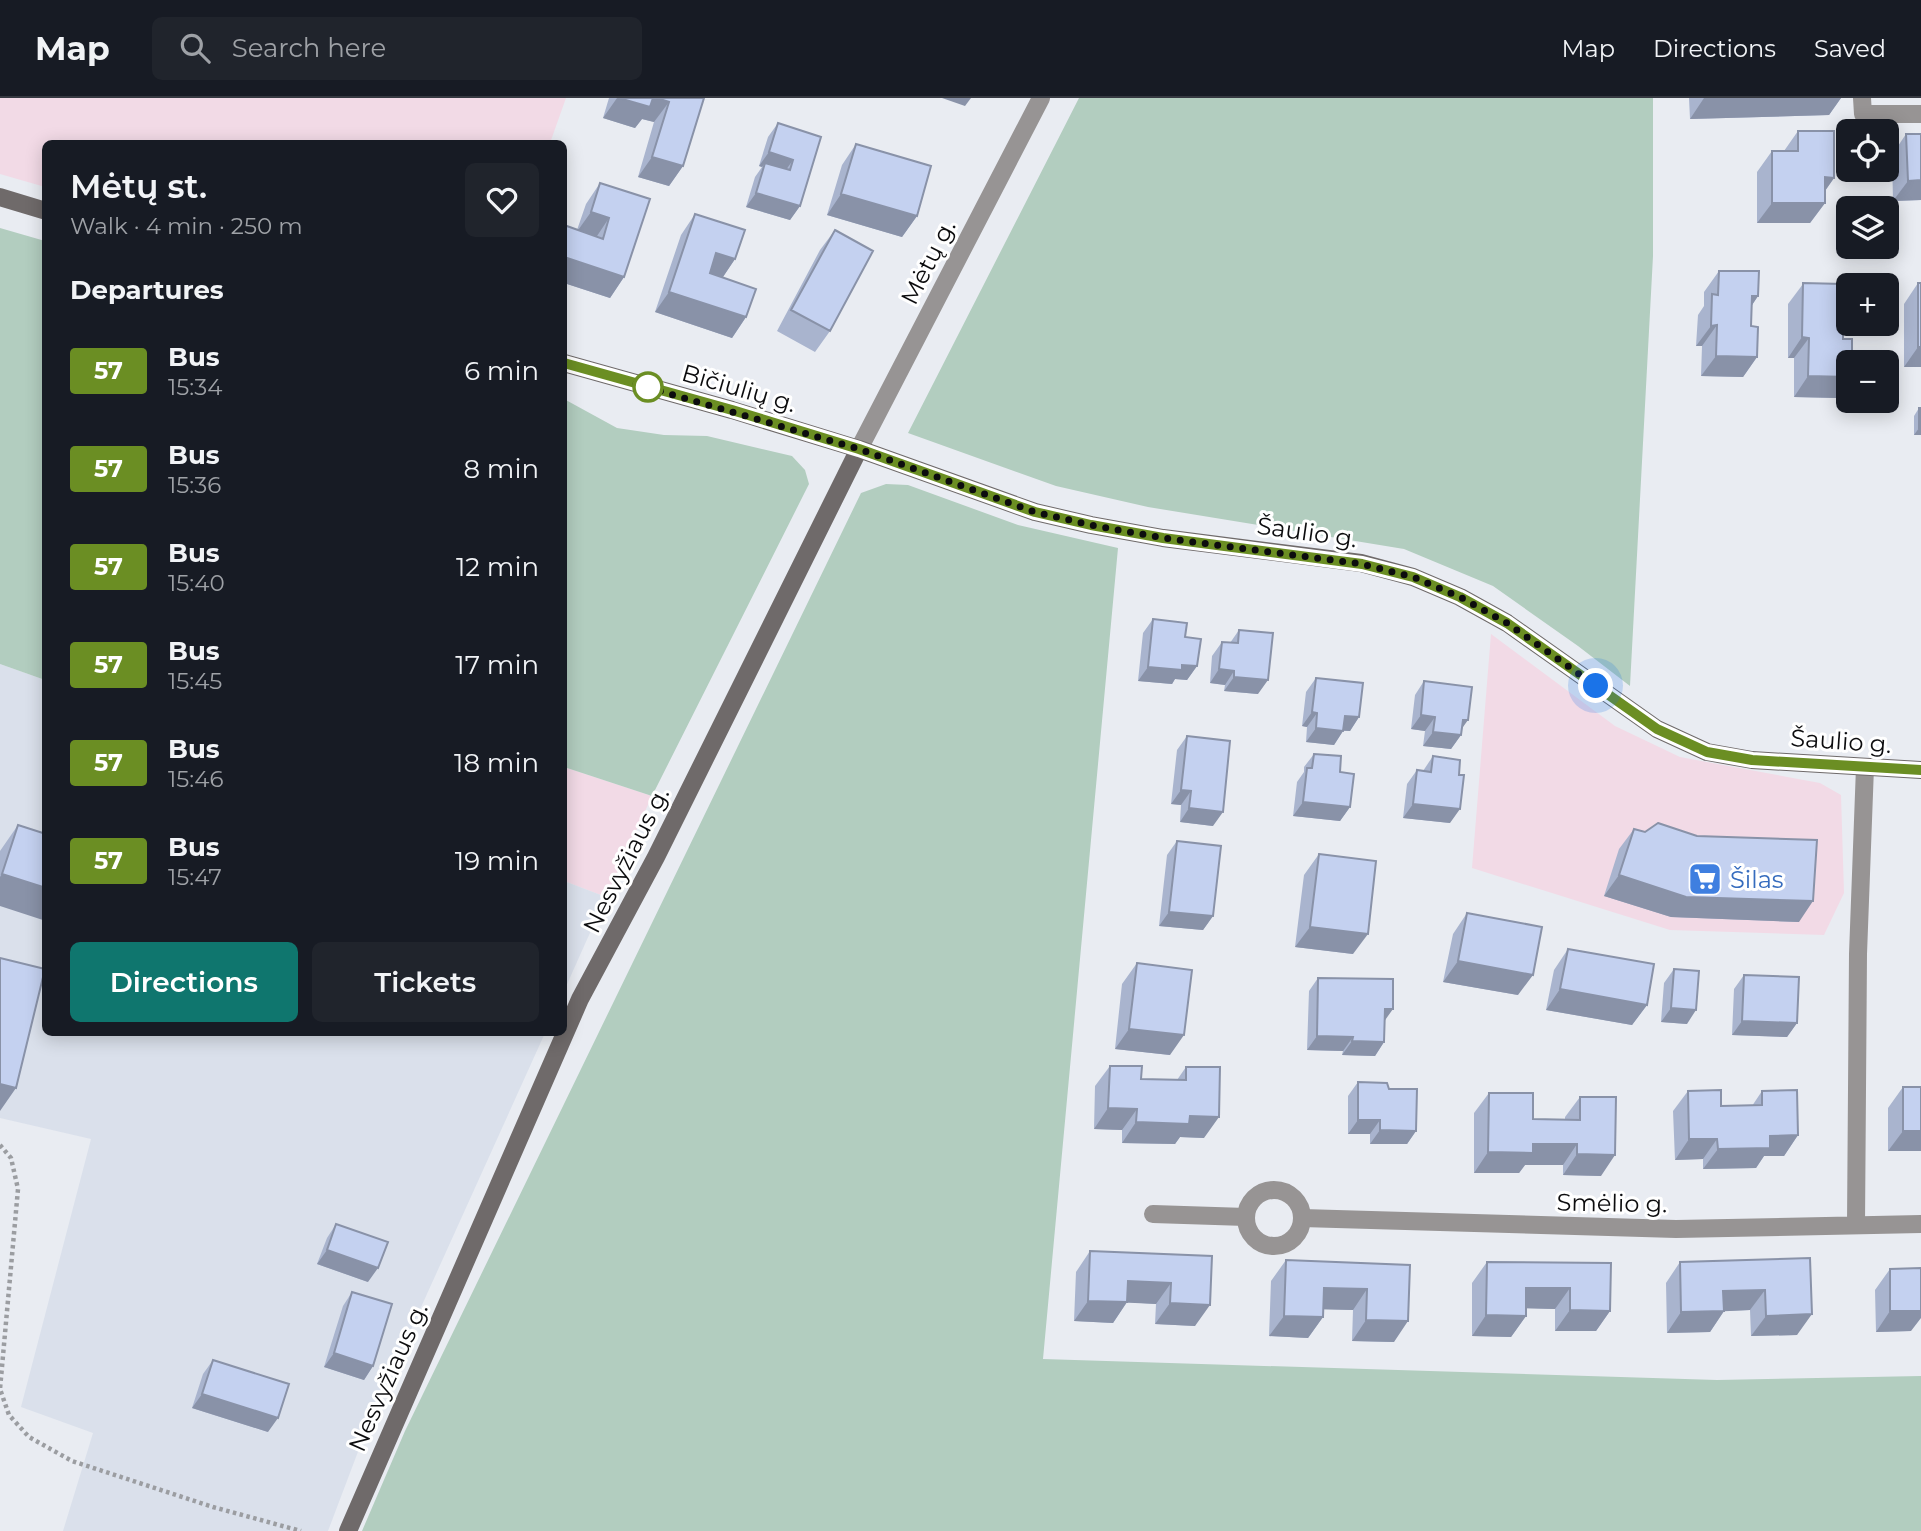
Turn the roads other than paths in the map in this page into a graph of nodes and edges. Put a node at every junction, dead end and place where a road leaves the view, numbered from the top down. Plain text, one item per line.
1 (1041, 98) edge
2 (1863, 106) edge
3 (1921, 114) edge
4 (0, 197) edge
5 (42, 210) edge
6 (567, 364) edge
7 (859, 449) junction
8 (1865, 767) junction
9 (1921, 770) edge
10 (567, 1029) edge
11 (564, 1036) edge
12 (1153, 1214) dead end
13 (1246, 1217) junction
14 (1302, 1217) junction
15 (1921, 1224) edge
16 (1856, 1226) junction
17 (348, 1531) edge

1 - 7 street, Mėtų g.
2 - 3 street
4 - 5 street
6 - 7 street, Bičiulių g.
7 - 8 street, Šaulio g.
7 - 10 street, Nesvyžiaus g.
8 - 9 street, Šaulio g.
8 - 16 street
11 - 17 street, Nesvyžiaus g.
12 - 13 street
13 - 14 street
13 - 14 street
14 - 16 street, Smėlio g.
15 - 16 street, Smėlio g.

